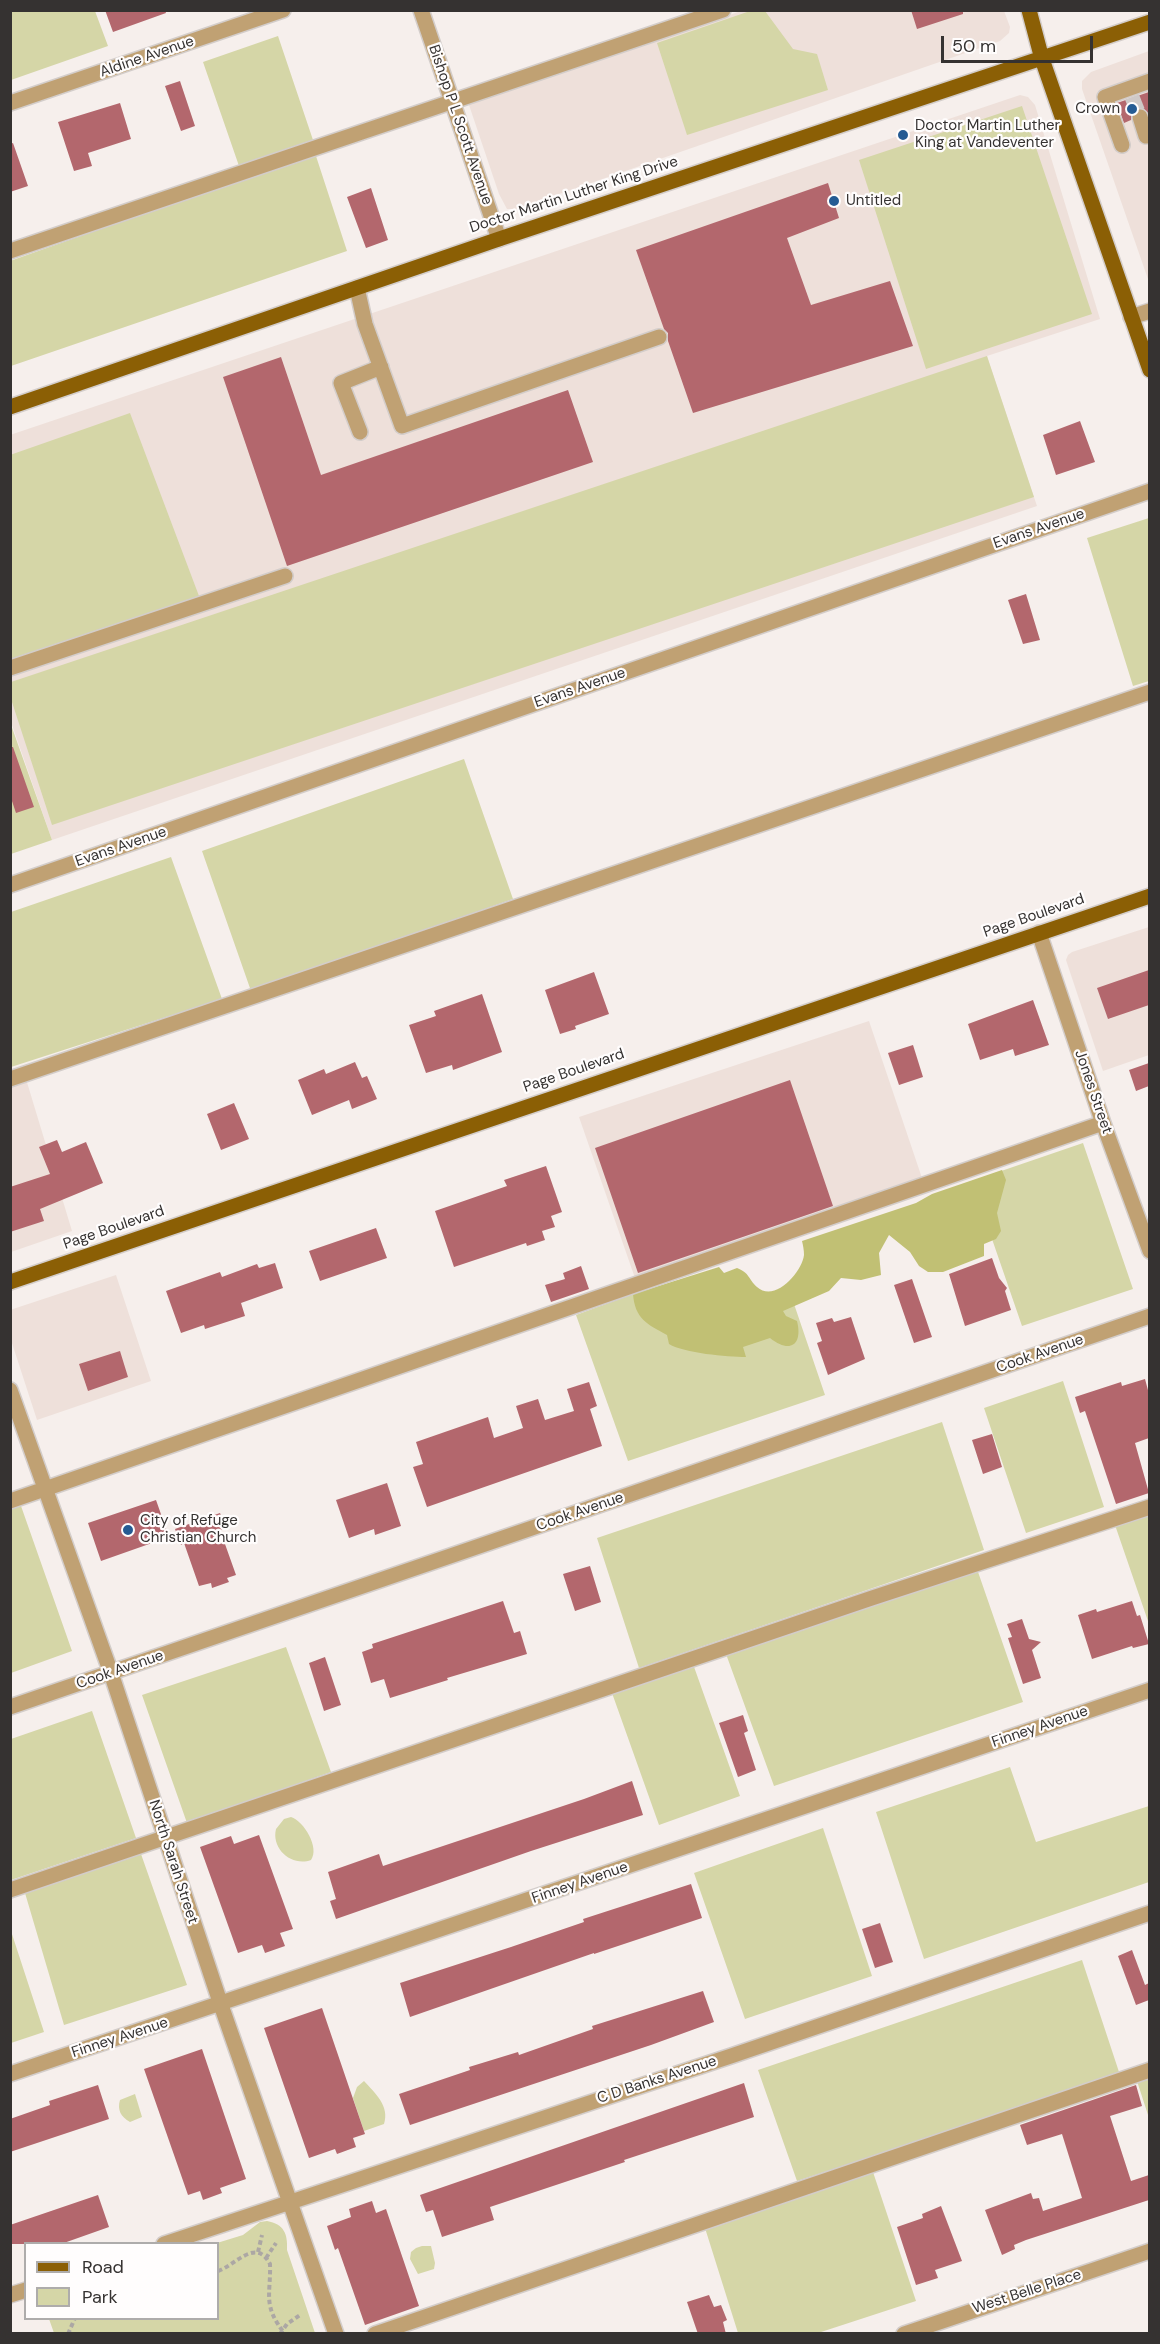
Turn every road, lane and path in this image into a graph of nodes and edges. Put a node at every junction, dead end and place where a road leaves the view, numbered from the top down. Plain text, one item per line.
1 (283, 10) edge
2 (421, 10) edge
3 (723, 10) edge
4 (1029, 10) edge
5 (1149, 22) edge
6 (1042, 58) junction
7 (1149, 81) edge
8 (452, 101) junction
9 (10, 103) edge
10 (1140, 117) tunnel mouth
11 (1146, 136) dead end
12 (1122, 145) dead end
13 (499, 239) junction
14 (10, 251) edge
15 (357, 288) junction
16 (1149, 311) edge
17 (1131, 317) junction
18 (659, 337) dead end
19 (381, 367) junction
20 (1149, 370) edge
21 (10, 407) edge
22 (360, 432) dead end
23 (1149, 491) edge
24 (285, 576) dead end
25 (10, 668) edge
26 (1149, 692) edge
27 (10, 885) edge
28 (1149, 896) edge
29 (1039, 933) junction
30 (10, 1079) edge
31 (1103, 1123) junction
32 (1149, 1251) edge
33 (10, 1282) edge
34 (1149, 1316) edge
35 (10, 1390) edge
36 (45, 1489) junction
37 (10, 1501) edge
38 (1149, 1508) edge
39 (111, 1673) junction
40 (1149, 1689) edge
41 (10, 1707) edge
42 (165, 1837) junction
43 (10, 1890) edge
44 (1149, 1913) edge
45 (221, 2005) junction
46 (1149, 2070) edge
47 (10, 2074) edge
48 (290, 2201) junction
49 (262, 2235) dead end
50 (170, 2242) edge
51 (276, 2243) dead end
52 (1149, 2251) edge
53 (258, 2252) junction
54 (267, 2258) junction
55 (219, 2271) edge
56 (300, 2315) dead end
57 (75, 2320) edge
58 (282, 2332) edge
59 (68, 2334) edge
60 (336, 2334) edge
61 (375, 2334) edge
62 (904, 2334) edge

1 - 9 street, Aldine Avenue
2 - 8 street, Bishop P L Scott Avenue
3 - 8 street
4 - 6 main road
5 - 6 main road, Doctor Martin Luther King Drive
6 - 13 main road, Doctor Martin Luther King Drive
6 - 17 main road
7 - 12 street
8 - 13 street, Bishop P L Scott Avenue
8 - 14 street
10 - 11 street
13 - 15 main road, Doctor Martin Luther King Drive
15 - 19 street
15 - 21 main road, Doctor Martin Luther King Drive
16 - 17 street
17 - 20 main road
18 - 19 street
19 - 22 street
23 - 27 street, Evans Avenue
24 - 25 street
26 - 30 street
28 - 29 main road, Page Boulevard
29 - 31 street, Jones Street
29 - 33 main road, Page Boulevard
31 - 32 street, Jones Street
31 - 36 street
34 - 39 street, Cook Avenue
35 - 36 street, North Sarah Street
36 - 37 street
36 - 39 street, North Sarah Street
38 - 42 street
39 - 41 street, Cook Avenue
39 - 42 street, North Sarah Street
40 - 45 street, Finney Avenue
42 - 43 street
42 - 45 street, North Sarah Street
44 - 48 street, C D Banks Avenue
45 - 47 street, Finney Avenue
45 - 48 street, North Sarah Street
46 - 61 street
48 - 50 street, C D Banks Avenue
48 - 60 street, North Sarah Street
49 - 53 path
51 - 54 path
52 - 62 street, West Belle Place
53 - 54 path
53 - 55 path
54 - 58 path
56 - 58 path
57 - 59 path

